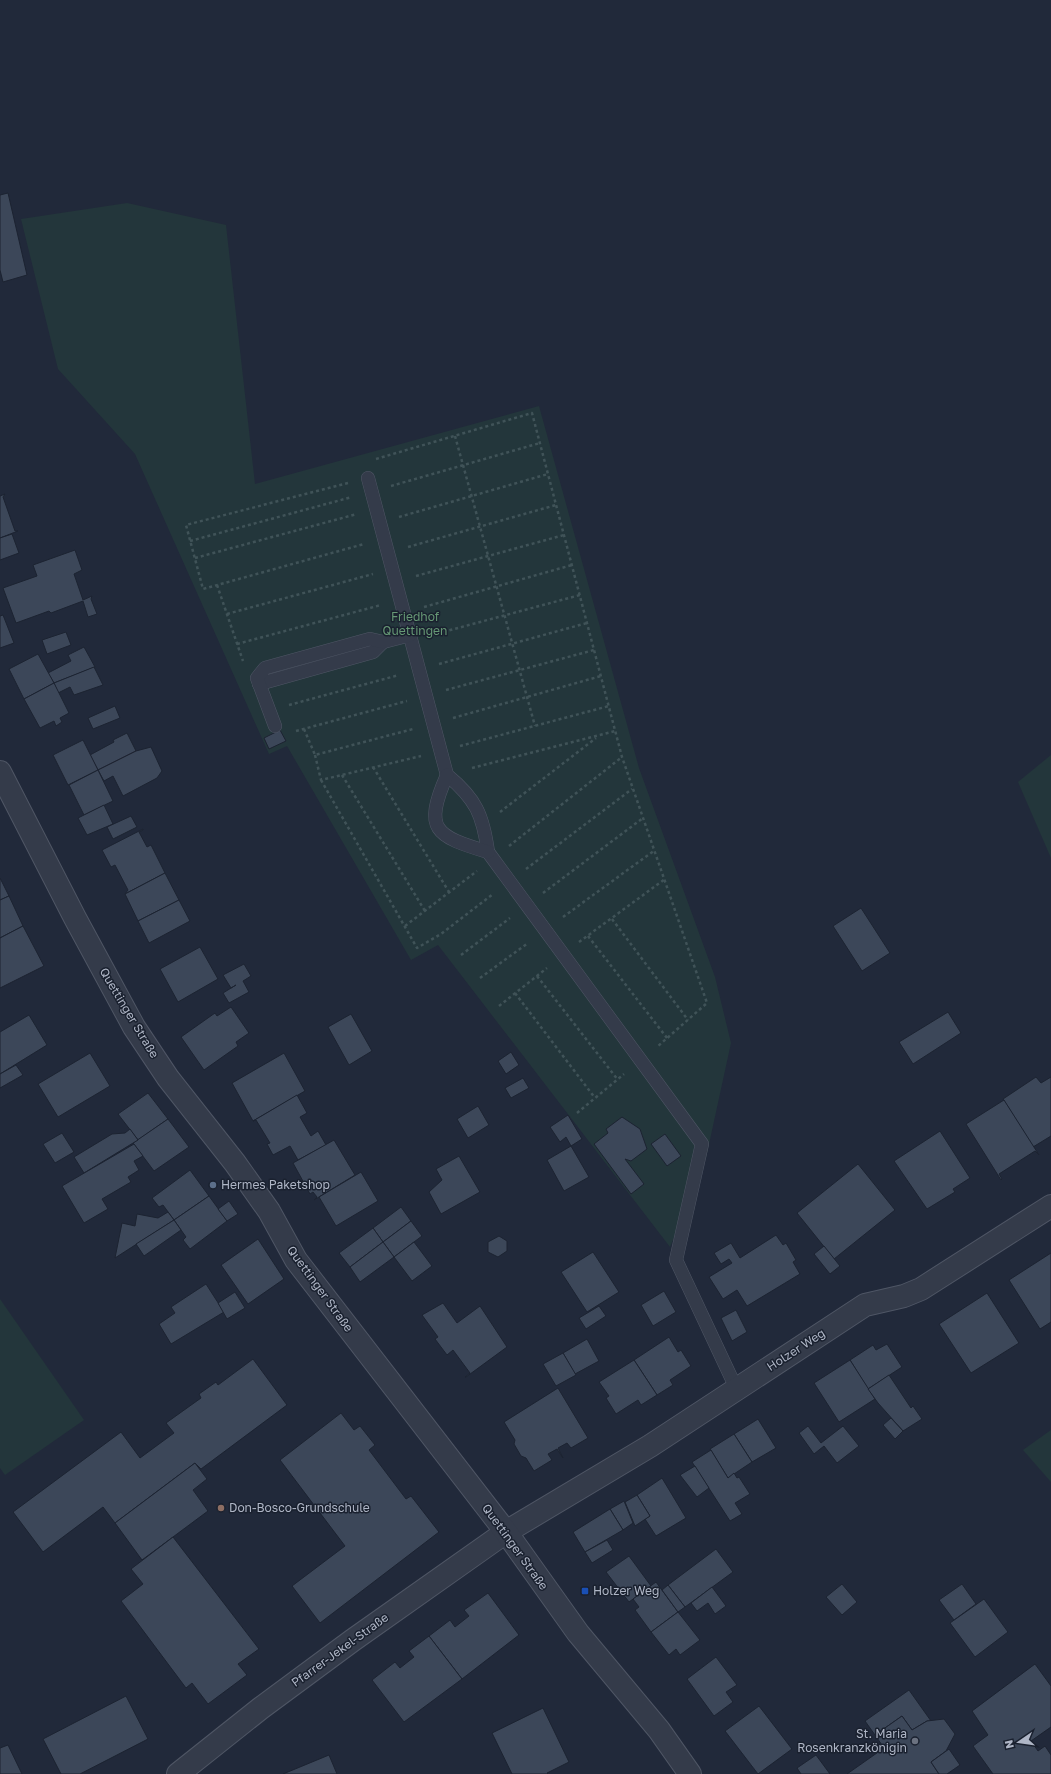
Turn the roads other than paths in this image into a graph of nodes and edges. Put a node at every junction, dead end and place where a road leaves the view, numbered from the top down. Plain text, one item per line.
1 (368, 478) road end
2 (411, 638) junction
3 (276, 726) dead end
4 (0, 772) edge
5 (447, 775) junction
6 (490, 855) junction
7 (1051, 1206) edge
8 (737, 1390) junction
9 (506, 1532) junction
10 (178, 1774) edge
11 (690, 1774) edge

1 - 2 lane
2 - 3 lane
2 - 5 lane
4 - 9 street, Quettinger Straße
5 - 6 lane
5 - 6 lane
6 - 8 lane
7 - 8 street, Holzer Weg
8 - 9 street, Holzer Weg
9 - 10 street, Pfarrer-Jekel-Straße
9 - 11 street, Quettinger Straße

